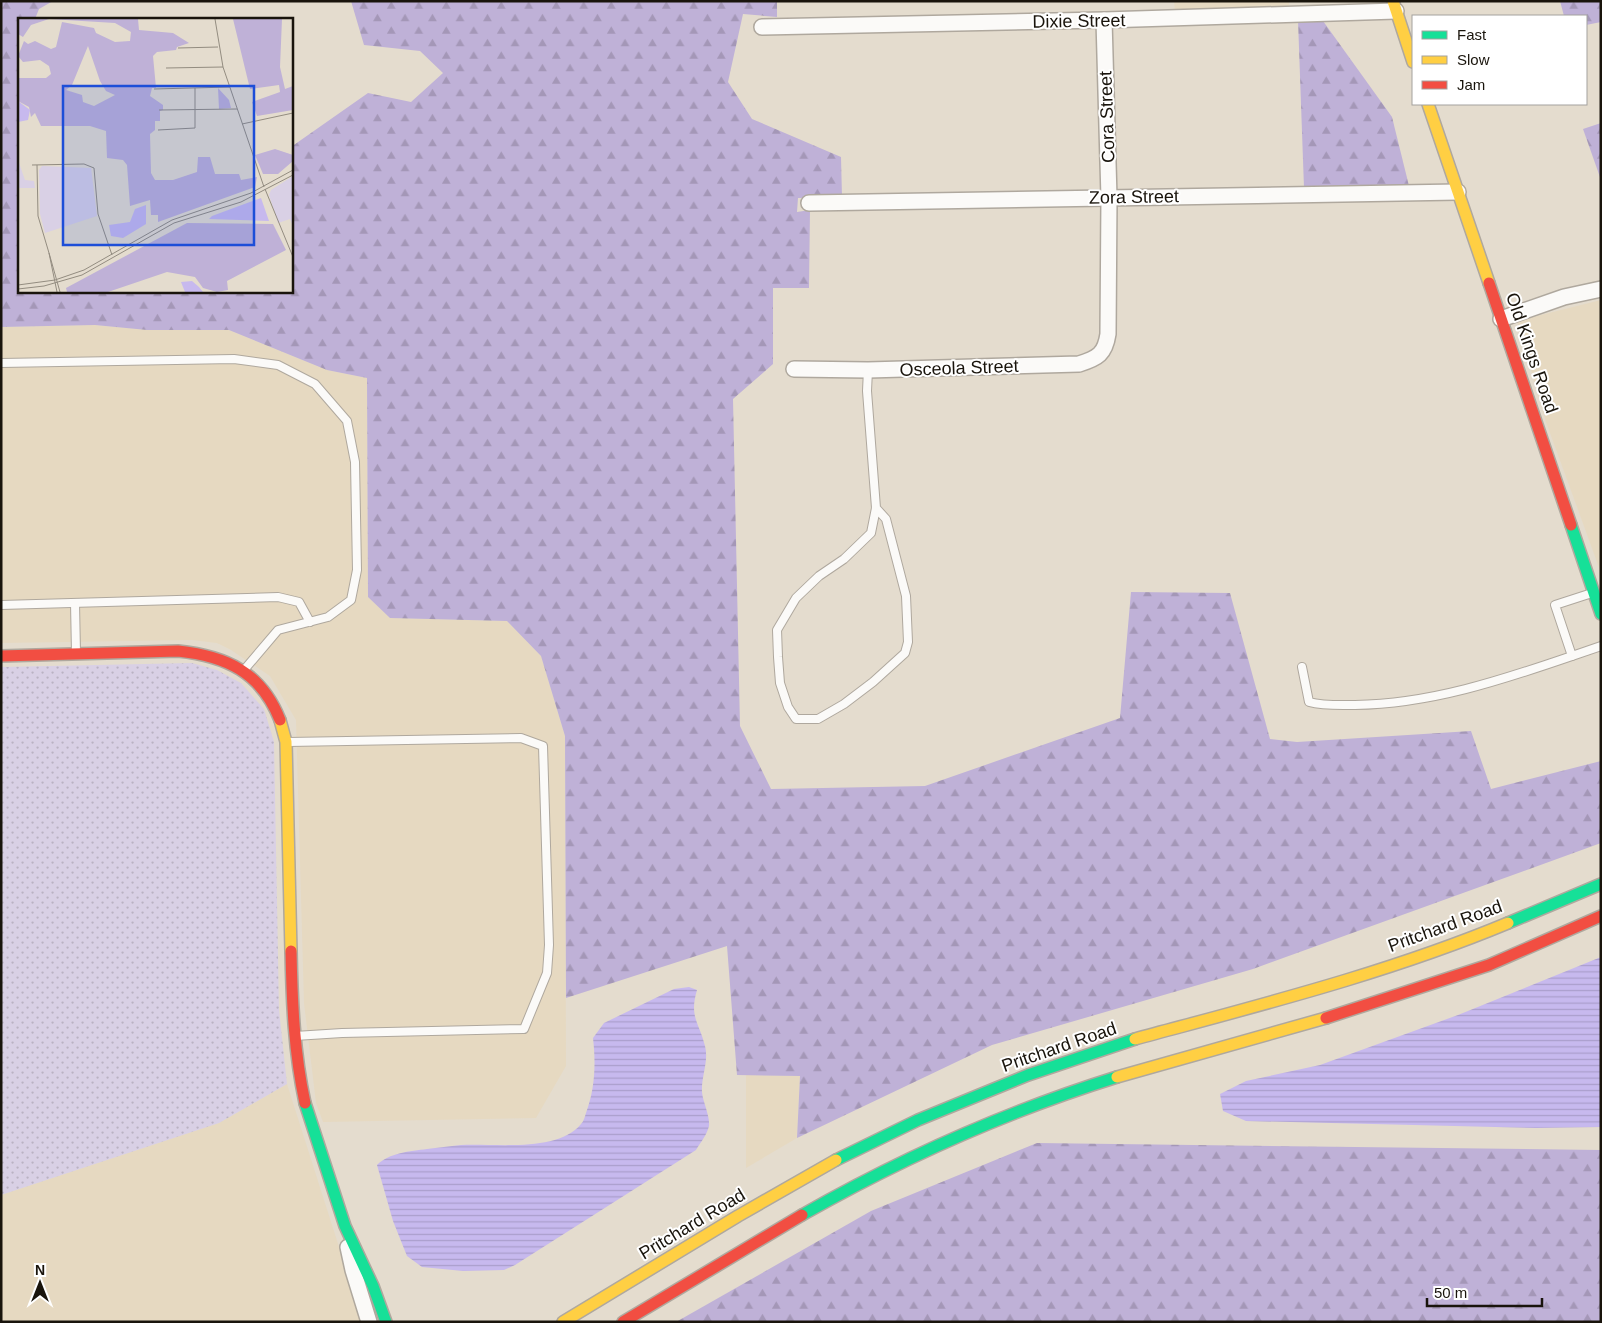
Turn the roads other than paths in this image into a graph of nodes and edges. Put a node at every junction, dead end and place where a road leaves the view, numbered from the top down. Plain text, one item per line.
1 (1394, 6) edge
2 (1104, 20) junction
3 (762, 27) dead end
4 (1412, 59) edge
5 (1428, 105) edge
6 (1458, 192) junction
7 (1110, 198) junction
8 (809, 203) dead end
9 (1601, 289) edge
10 (1501, 319) junction
11 (1108, 334) joint
12 (1, 362) edge
13 (794, 369) dead end
14 (868, 370) junction
15 (876, 508) junction
16 (1594, 592) junction
17 (75, 603) junction
18 (1, 605) edge
19 (1601, 614) edge
20 (310, 622) junction
21 (1601, 646) edge
22 (76, 654) junction
23 (1, 656) edge
24 (1572, 656) junction
25 (1302, 667) dead end
26 (243, 671) junction
27 (286, 742) junction
28 (1601, 884) edge
29 (1601, 916) edge
30 (294, 1036) junction
31 (344, 1226) junction
32 (369, 1322) edge
33 (386, 1322) edge
34 (563, 1322) edge
35 (623, 1322) edge

1 - 2 street, Dixie Street
1 - 4 main road
2 - 3 street, Dixie Street
2 - 7 street, Cora Street
5 - 6 main road, Old Kings Road
6 - 7 street, Zora Street
6 - 10 main road, Old Kings Road
7 - 8 street, Zora Street
7 - 11 street, Cora Street
9 - 10 street
10 - 16 main road, Old Kings Road
11 - 14 street, Osceola Street
12 - 20 lane
13 - 14 street, Osceola Street
14 - 15 lane
15 - 15 lane
16 - 19 main road, Old Kings Road
16 - 24 lane
17 - 18 lane
17 - 20 lane
17 - 22 lane
20 - 26 lane
21 - 24 lane
22 - 23 main road
22 - 26 main road
24 - 25 lane
26 - 27 main road
27 - 30 main road
27 - 30 lane
28 - 34 main road, Pritchard Road
29 - 35 main road
30 - 31 main road
31 - 32 street
31 - 33 main road

